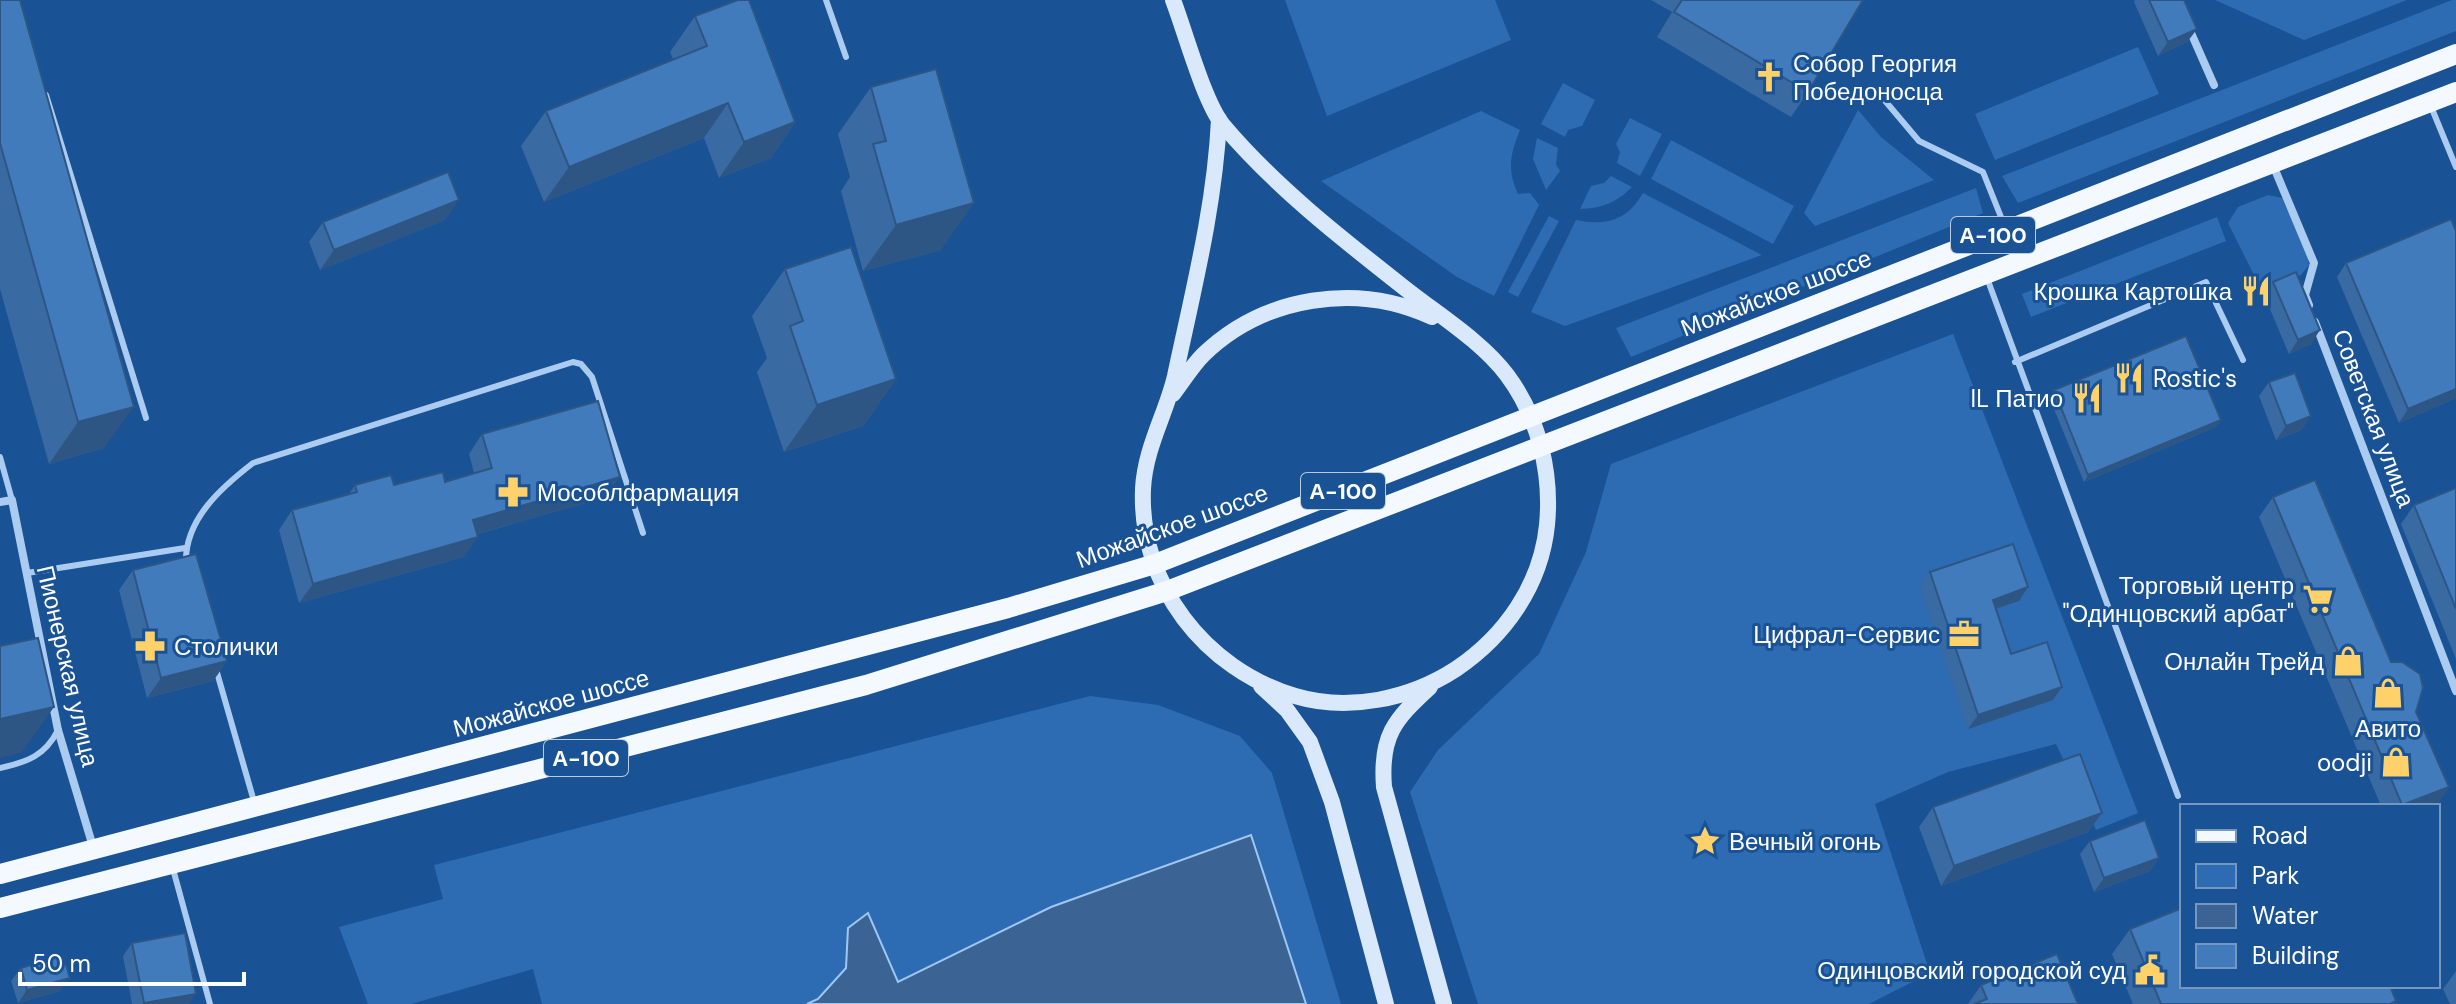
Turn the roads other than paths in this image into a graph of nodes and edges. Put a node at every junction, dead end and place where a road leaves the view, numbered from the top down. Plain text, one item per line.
1 (826, 0) edge
2 (1173, 0) edge
3 (2182, 14) edge
4 (2456, 54) edge
5 (846, 57) dead end
6 (2214, 85) dead end
7 (44, 90) edge
8 (2456, 92) edge
9 (1881, 96) dead end
10 (2428, 101) junction
11 (1219, 119) junction
12 (2271, 161) junction
13 (2456, 167) edge
14 (2006, 230) junction
15 (1985, 273) junction
16 (1457, 329) junction
17 (2243, 360) dead end
18 (2015, 362) junction
19 (1170, 398) junction
20 (146, 418) dead end
21 (1531, 418) junction
22 (1541, 447) junction
23 (0, 457) edge
24 (12, 500) junction
25 (0, 502) edge
26 (643, 533) dead end
27 (185, 548) junction
28 (1155, 564) junction
29 (186, 566) edge
30 (27, 573) junction
31 (1167, 591) junction
32 (212, 656) edge
33 (1257, 682) junction
34 (1434, 684) junction
35 (2456, 691) edge
36 (58, 730) junction
37 (0, 768) edge
38 (2178, 796) dead end
39 (255, 808) junction
40 (94, 850) junction
41 (172, 866) junction
42 (0, 874) edge
43 (0, 908) edge
44 (210, 1004) edge
45 (1386, 1004) edge
46 (1444, 1004) edge

1 - 5 lane
2 - 11 main road
3 - 6 street
4 - 14 main road, Можайское шоссе / А-100
7 - 20 lane
8 - 10 main road, А-100
9 - 14 lane
10 - 12 main road, А-100
10 - 13 lane
11 - 16 main road
11 - 19 main road
12 - 15 main road, А-100
12 - 35 street, Советская улица
14 - 21 main road, Можайское шоссе / А-100
15 - 18 lane
15 - 22 main road, А-100
16 - 19 main road
16 - 21 main road
17 - 18 lane
18 - 38 lane
19 - 28 main road
21 - 22 main road
21 - 28 main road, Можайское шоссе / А-100
22 - 31 main road, А-100
22 - 34 main road
23 - 24 lane
24 - 25 street
24 - 30 street, Пионерская улица
26 - 27 lane
27 - 29 lane
27 - 30 lane
28 - 31 main road
28 - 39 main road, Можайское шоссе / А-100
30 - 36 street, Пионерская улица
31 - 33 main road
31 - 41 main road, А-100
32 - 39 lane
33 - 34 main road
33 - 45 main road
34 - 46 main road
36 - 37 lane
36 - 40 street, Пионерская улица
39 - 40 main road, Можайское шоссе / А-100
40 - 42 main road, Можайское шоссе / А-100
41 - 43 main road, А-100
41 - 44 lane

